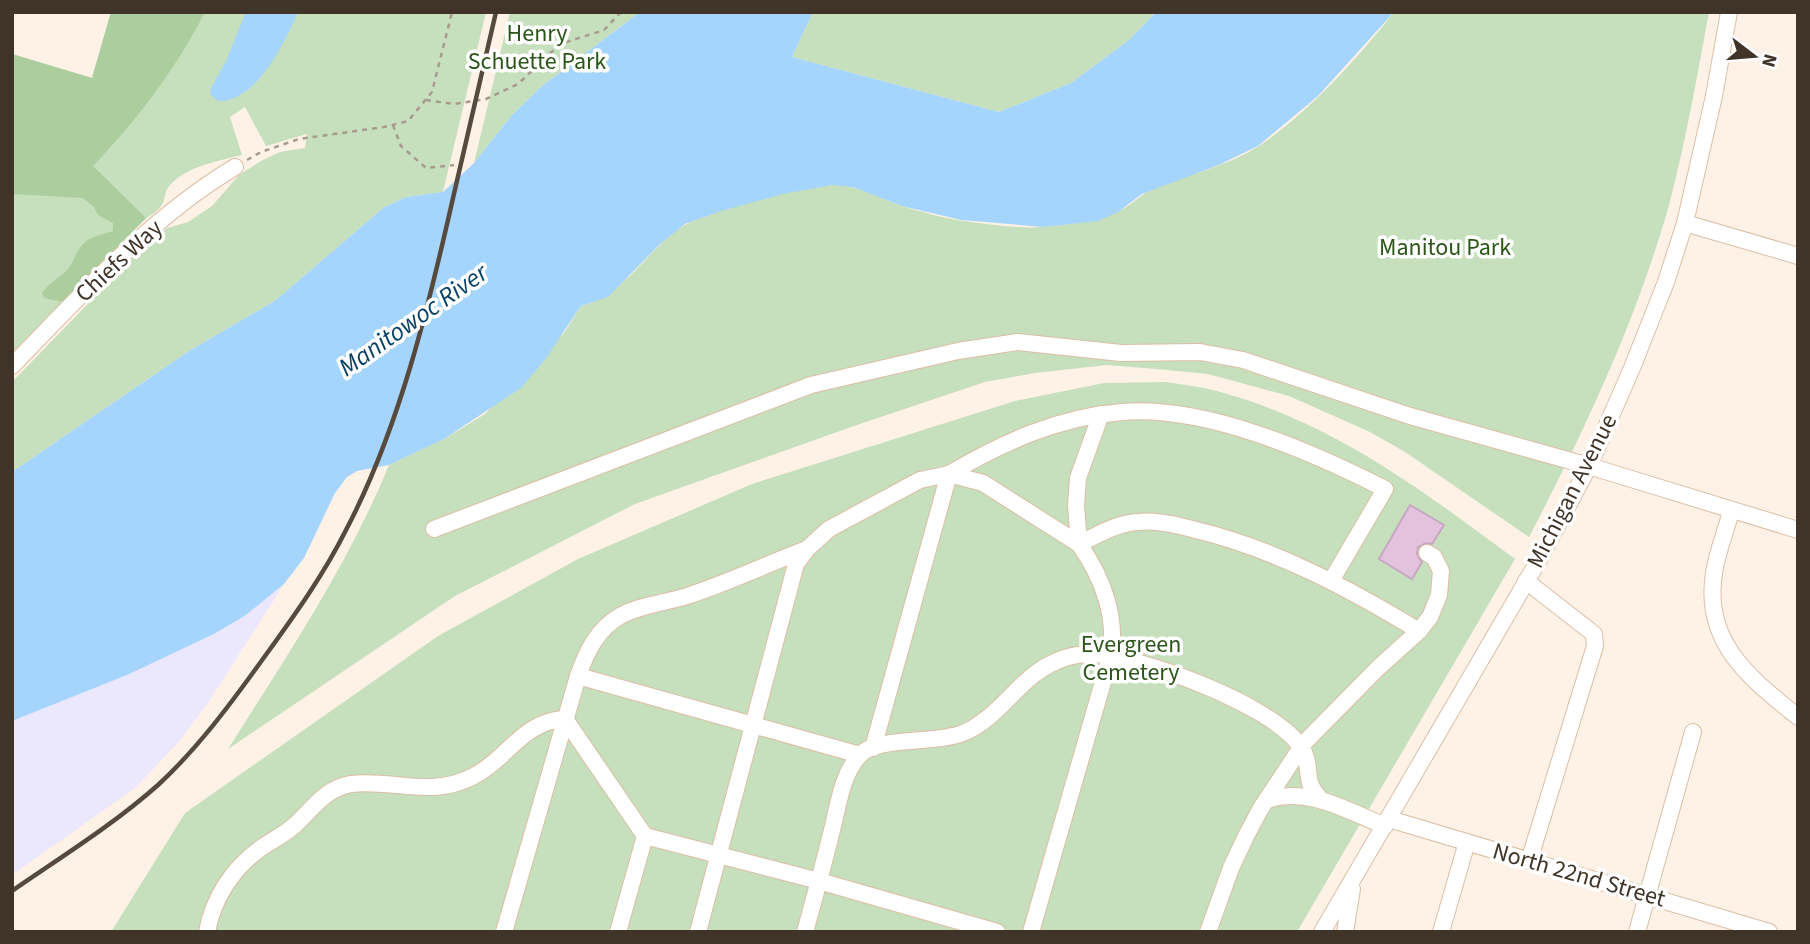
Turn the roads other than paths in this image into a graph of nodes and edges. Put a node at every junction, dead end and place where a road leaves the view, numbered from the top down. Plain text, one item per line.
1 (1729, 12) edge
2 (235, 167) road end
3 (1685, 223) junction
4 (1798, 256) edge
5 (12, 366) edge
6 (1101, 414) junction
7 (1588, 466) junction
8 (949, 474) junction
9 (1731, 511) junction
10 (434, 529) dead end
11 (1798, 530) edge
12 (1079, 544) junction
13 (807, 549) junction
14 (1427, 553) dead end
15 (1331, 581) junction
16 (1527, 581) junction
17 (1419, 631) junction
18 (1110, 656) junction
19 (578, 676) junction
20 (1798, 717) edge
21 (565, 719) junction
22 (753, 724) junction
23 (1693, 732) dead end
24 (1302, 747) junction
25 (866, 751) junction
26 (1267, 800) junction
27 (1322, 800) junction
28 (1387, 823) junction
29 (645, 835) junction
30 (1467, 842) junction
31 (719, 855) junction
32 (1530, 861) junction
33 (1354, 877) junction
34 (819, 881) junction
35 (1647, 895) junction
36 (1733, 927) edge
37 (207, 932) edge
38 (504, 932) edge
39 (618, 932) edge
40 (698, 932) edge
41 (805, 932) edge
42 (997, 932) edge
43 (1031, 932) edge
44 (1208, 932) edge
45 (1322, 932) edge
46 (1345, 932) edge
47 (1441, 932) edge
48 (1637, 932) edge
49 (1769, 932) edge

1 - 3 street, Michigan Avenue
2 - 5 street, Chiefs Way
3 - 4 street
3 - 7 street, Michigan Avenue
6 - 8 street
6 - 12 street
6 - 15 street
7 - 9 street
7 - 10 street
7 - 16 street, Michigan Avenue
8 - 12 street
8 - 13 street
8 - 25 street
9 - 11 street
9 - 20 street
12 - 15 street
12 - 18 street
13 - 19 street
13 - 22 street
14 - 17 street
15 - 17 street
16 - 28 street, Michigan Avenue
16 - 32 street
17 - 24 street
18 - 24 street
18 - 25 street
18 - 43 street
19 - 21 street
19 - 22 street
21 - 29 street
21 - 37 street
21 - 38 street
22 - 25 street
22 - 31 street
23 - 35 street
24 - 26 street
24 - 27 street
25 - 34 street
26 - 27 street, North 22nd Street
26 - 44 street
27 - 28 street, North 22nd Street
28 - 30 street, North 22nd Street
28 - 33 street, Michigan Avenue
29 - 31 street
29 - 39 street
30 - 32 street, North 22nd Street
30 - 47 street
31 - 34 street
31 - 40 street
32 - 35 street, North 22nd Street
33 - 45 street, Michigan Avenue
33 - 46 street
34 - 41 street
34 - 42 street
35 - 36 street, North 22nd Street
35 - 48 street
36 - 49 street, North 22nd Street

